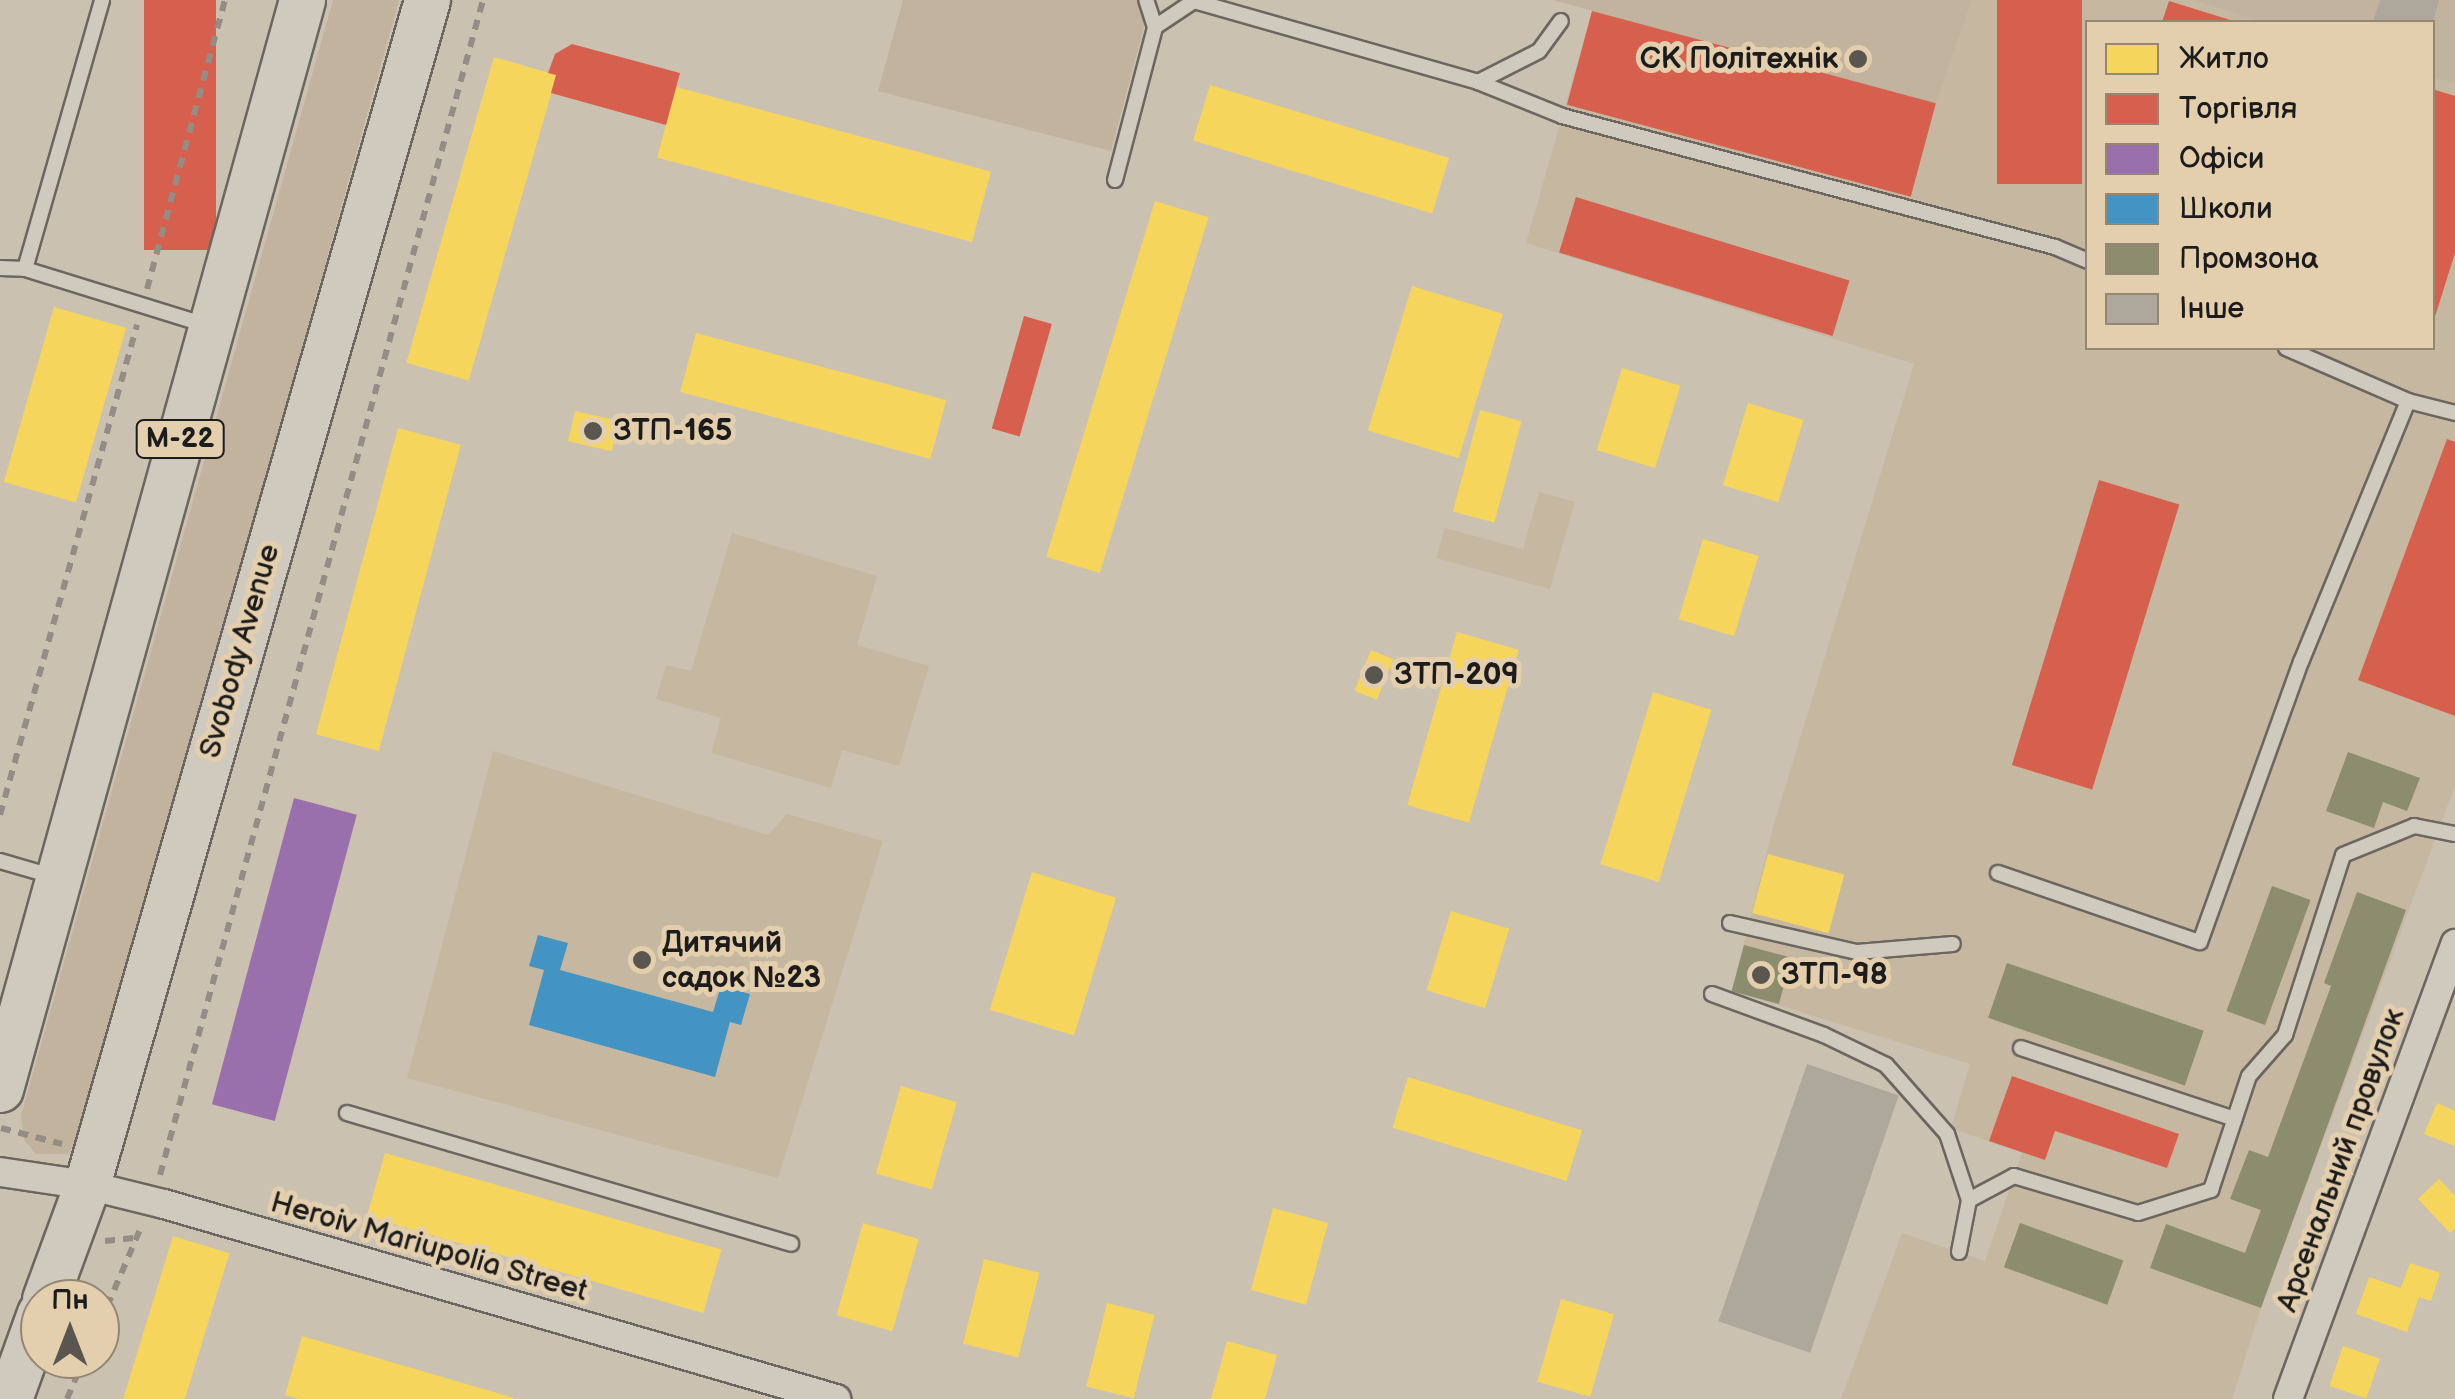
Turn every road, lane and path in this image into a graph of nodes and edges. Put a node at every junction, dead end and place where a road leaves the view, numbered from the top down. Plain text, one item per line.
1 (102, 0) edge
2 (225, 0) edge
3 (302, 0) edge
4 (427, 0) edge
5 (482, 0) edge
6 (1146, 0) edge
7 (1560, 21) dead end
8 (1155, 27) junction
9 (1478, 82) junction
10 (1116, 180) dead end
11 (2085, 260) edge
12 (0, 268) edge
13 (25, 269) junction
14 (142, 305) junction
15 (212, 326) junction
16 (2291, 350) edge
17 (2408, 400) junction
18 (2455, 413) edge
19 (0, 815) edge
20 (2455, 834) edge
21 (0, 861) edge
22 (1998, 873) dead end
23 (56, 877) junction
24 (1730, 923) dead end
25 (1953, 944) dead end
26 (2455, 944) edge
27 (2450, 973) edge
28 (1712, 994) dead end
29 (2020, 1048) dead end
30 (0, 1089) edge
31 (347, 1112) dead end
32 (2235, 1120) junction
33 (0, 1172) edge
34 (87, 1184) junction
35 (1969, 1200) junction
36 (152, 1201) junction
37 (791, 1244) dead end
38 (1959, 1252) dead end
39 (52, 1279) edge
40 (119, 1279) edge
41 (20, 1368) edge
42 (9, 1399) edge
43 (836, 1399) edge
44 (2288, 1399) edge

1 - 13 lane
2 - 14 path
3 - 15 highway, М-22
4 - 34 highway, Svobody Avenue
5 - 36 path
6 - 8 lane
7 - 9 lane
8 - 9 lane
8 - 10 lane
9 - 11 lane
12 - 13 lane
13 - 14 lane
14 - 15 lane
14 - 19 path
15 - 23 highway, М-22
16 - 17 lane
17 - 18 lane
17 - 22 lane
20 - 32 lane
21 - 23 lane
23 - 30 highway, М-22
24 - 25 lane
26 - 27 street, Арсенальний провулок
27 - 44 street, Арсенальний провулок
28 - 35 lane
29 - 32 lane
31 - 37 lane
32 - 35 lane
33 - 34 street, Heroiv Mariupolia Street
34 - 36 street, Heroiv Mariupolia Street
34 - 39 highway, Svobody Avenue
35 - 38 lane
36 - 40 path
36 - 43 street, Heroiv Mariupolia Street
41 - 42 highway

